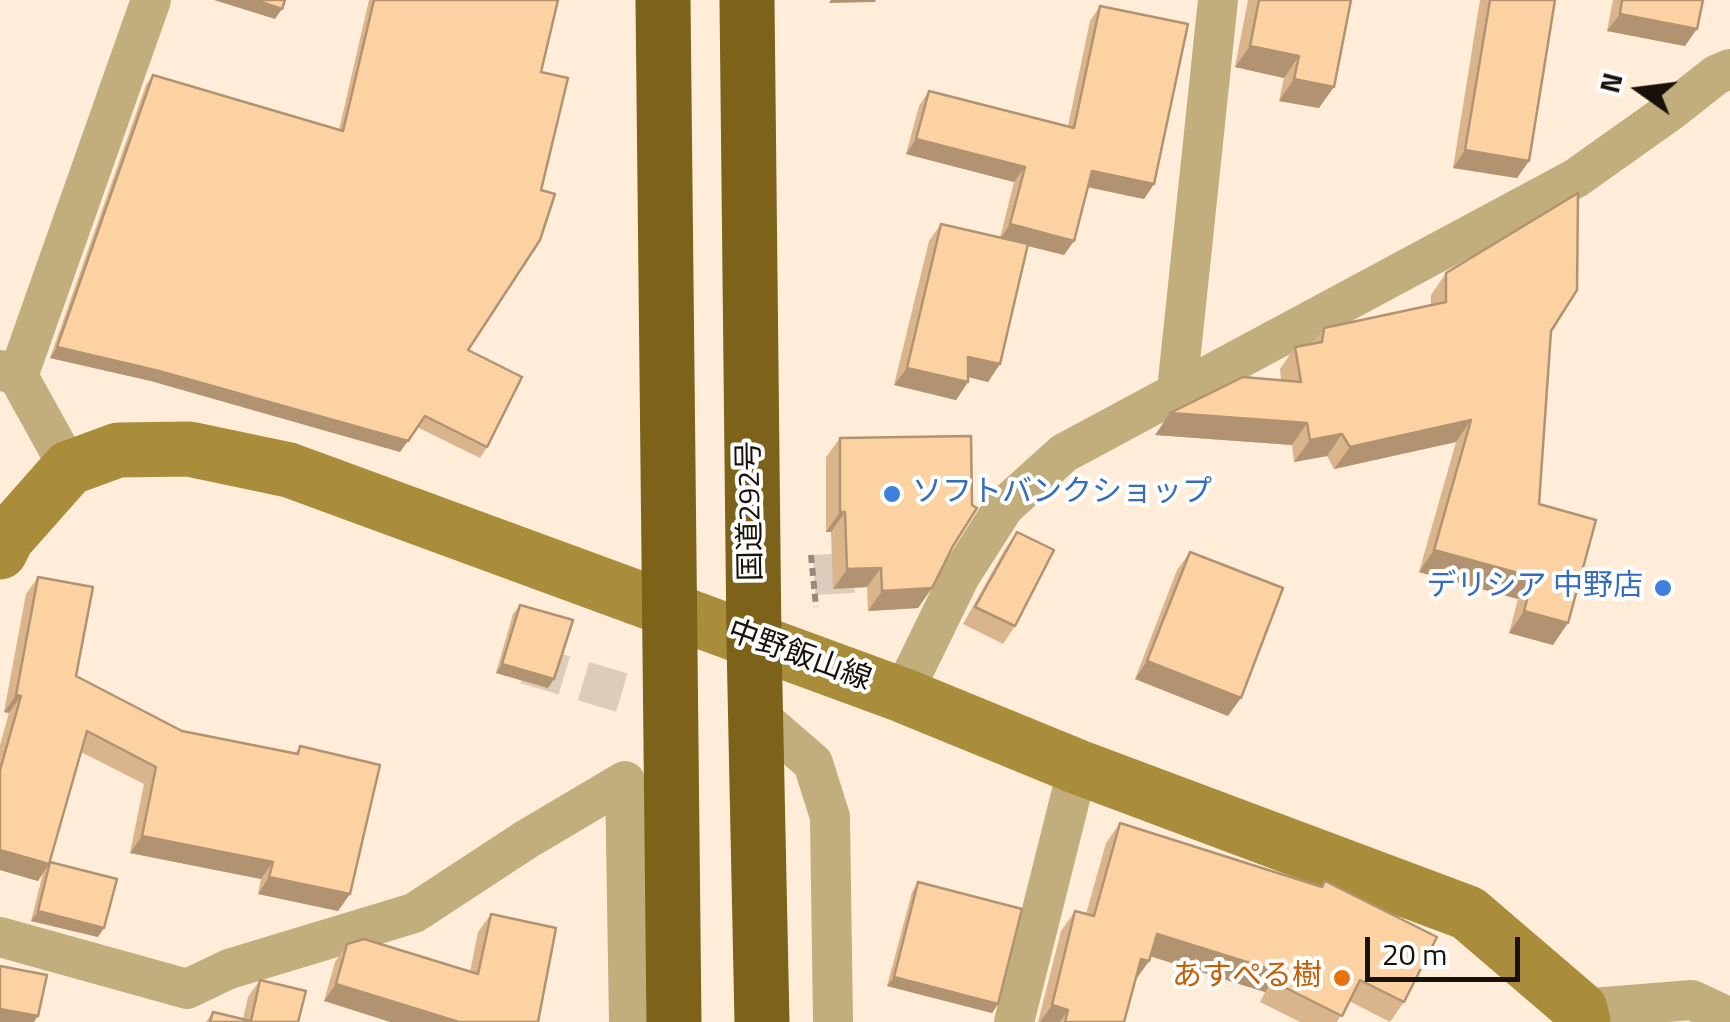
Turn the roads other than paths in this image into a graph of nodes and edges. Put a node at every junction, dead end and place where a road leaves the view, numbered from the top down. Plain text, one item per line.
1 (151, 0) edge
2 (663, 0) edge
3 (747, 0) edge
4 (1218, 0) edge
5 (1730, 69) edge
6 (9, 373) edge
7 (1177, 390) junction
8 (69, 468) junction
9 (0, 552) edge
10 (671, 608) junction
11 (754, 642) junction
12 (902, 694) junction
13 (755, 713) junction
14 (1078, 767) junction
15 (0, 937) edge
16 (1581, 1015) edge
17 (1730, 1018) edge
18 (630, 1022) edge
19 (674, 1022) edge
20 (762, 1022) edge
21 (832, 1022) edge
22 (1014, 1022) edge

1 - 6 street
2 - 10 highway
3 - 11 highway, 国道292号
4 - 7 street
5 - 7 street
6 - 8 street
7 - 12 street
8 - 9 main road, 中野飯山線
8 - 10 main road, 中野飯山線
10 - 11 main road, 中野飯山線
10 - 19 highway
11 - 12 main road, 中野飯山線
11 - 13 highway, 国道292号
12 - 14 main road, 中野飯山線
13 - 20 highway, 国道292号
13 - 21 street
14 - 16 main road, 中野飯山線
14 - 22 street
15 - 18 street
16 - 17 street

